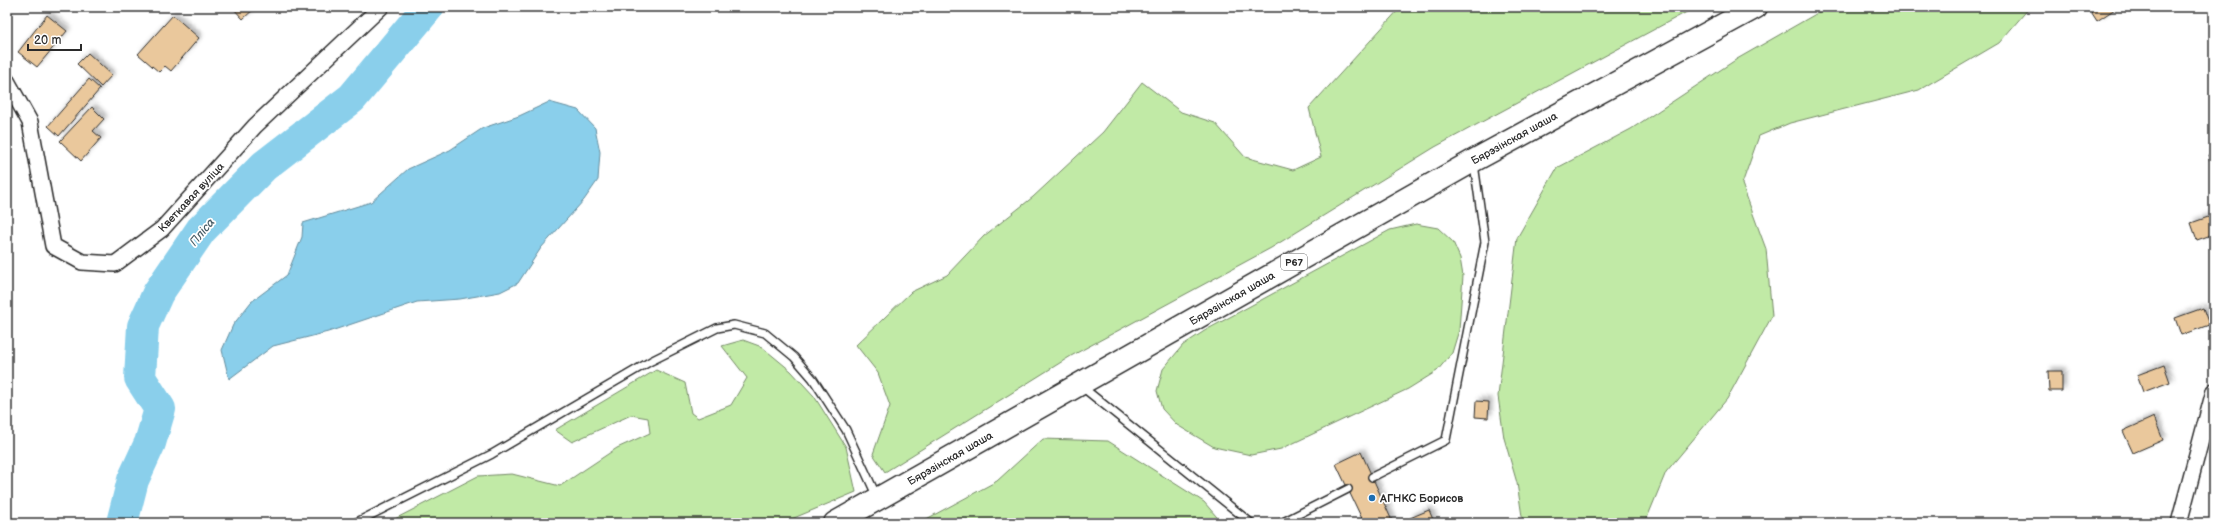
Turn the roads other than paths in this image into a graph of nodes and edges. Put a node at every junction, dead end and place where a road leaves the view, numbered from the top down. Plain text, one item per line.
1 (381, 7) edge
2 (1756, 7) edge
3 (7, 81) edge
4 (1473, 161) junction
5 (1080, 384) junction
6 (2214, 391) edge
7 (1372, 477) dead end
8 (1348, 489) dead end
9 (878, 498) junction
10 (355, 523) edge
11 (835, 523) edge
12 (1251, 523) edge
13 (1281, 523) edge
14 (2179, 523) edge

1 - 3 street, Кветкавая вуліца
2 - 4 main road, Бярэзінская шаша / Р67
4 - 5 main road, Бярэзінская шаша / Р67
4 - 7 lane
5 - 9 main road, Бярэзінская шаша / Р67
5 - 12 lane
6 - 14 street
8 - 13 lane
9 - 10 lane
9 - 11 main road, Бярэзінская шаша / Р67

